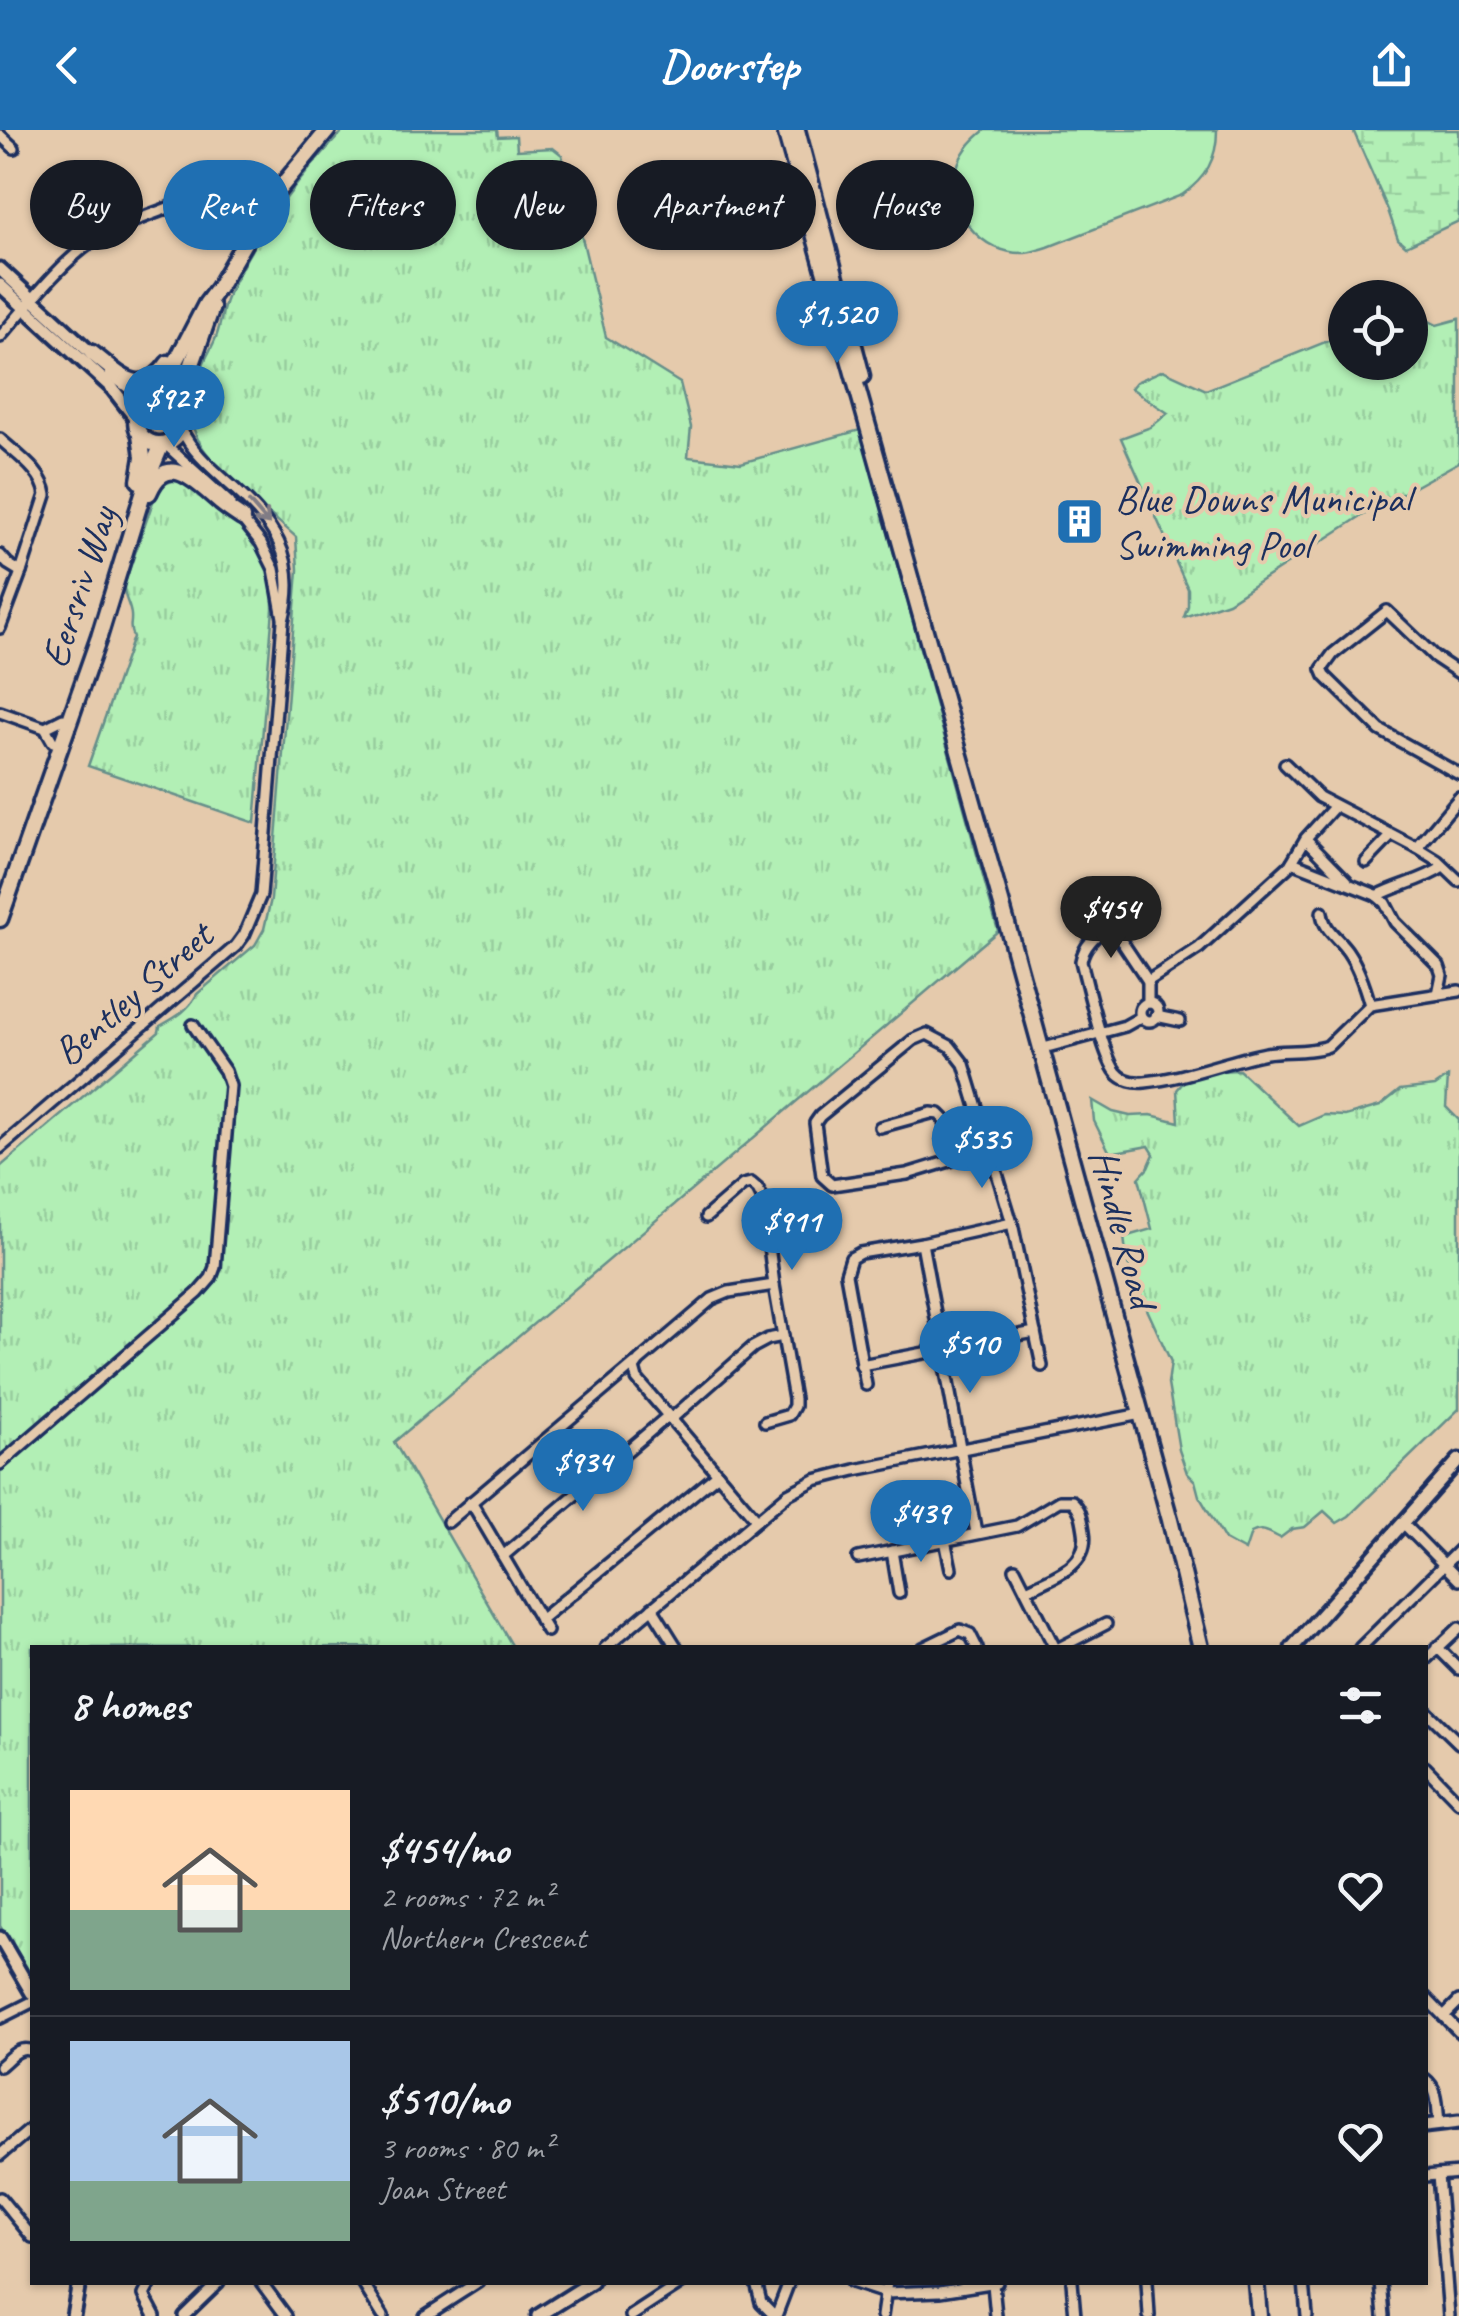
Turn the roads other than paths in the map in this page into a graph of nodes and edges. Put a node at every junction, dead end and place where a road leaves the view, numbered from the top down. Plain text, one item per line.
1 (328, 130) edge
2 (785, 130) edge
3 (797, 130) edge
4 (0, 135) edge
5 (14, 148) dead end
6 (290, 173) edge
7 (163, 211) edge
8 (238, 250) edge
9 (0, 269) edge
10 (0, 285) edge
11 (218, 288) junction
12 (30, 304) junction
13 (206, 304) junction
14 (0, 337) edge
15 (92, 353) junction
16 (151, 400) junction
17 (177, 407) junction
18 (136, 419) junction
19 (181, 429) junction
20 (140, 434) junction
21 (0, 439) edge
22 (163, 444) junction
23 (242, 518) junction
24 (131, 530) junction
25 (900, 537) junction
26 (0, 555) edge
27 (21, 572) junction
28 (283, 621) junction
29 (0, 628) edge
30 (1459, 674) edge
31 (0, 712) edge
32 (49, 735) junction
33 (1285, 764) dead end
34 (1459, 774) edge
35 (1459, 798) edge
36 (1335, 806) junction
37 (1391, 836) junction
38 (1306, 840) junction
39 (1417, 848) junction
40 (1292, 862) junction
41 (1366, 862) dead end
42 (1444, 867) junction
43 (1459, 881) edge
44 (1349, 883) junction
45 (1377, 896) junction
46 (0, 898) edge
47 (1098, 910) dead end
48 (1322, 912) dead end
49 (0, 919) edge
50 (1110, 924) junction
51 (1148, 981) junction
52 (1459, 991) edge
53 (1438, 994) junction
54 (1148, 1003) junction
55 (1370, 1005) junction
56 (1156, 1016) junction
57 (1141, 1017) junction
58 (1180, 1022) dead end
59 (194, 1025) dead end
60 (1101, 1033) junction
61 (1040, 1049) junction
62 (880, 1126) dead end
63 (0, 1148) edge
64 (990, 1149) junction
65 (957, 1158) junction
66 (706, 1217) dead end
67 (1012, 1223) junction
68 (922, 1243) junction
69 (774, 1285) junction
70 (1035, 1332) junction
71 (784, 1336) junction
72 (942, 1348) junction
73 (637, 1362) junction
74 (861, 1365) junction
75 (1042, 1366) dead end
76 (866, 1385) dead end
77 (1141, 1414) junction
78 (670, 1418) junction
79 (765, 1422) dead end
80 (960, 1450) junction
81 (1459, 1460) edge
82 (0, 1464) edge
83 (718, 1474) junction
84 (471, 1502) junction
85 (757, 1520) junction
86 (448, 1522) dead end
87 (1403, 1523) junction
88 (976, 1534) junction
89 (945, 1540) junction
90 (1459, 1550) edge
91 (892, 1551) junction
92 (503, 1556) junction
93 (858, 1558) dead end
94 (1444, 1565) junction
95 (1015, 1568) dead end
96 (951, 1569) dead end
97 (1459, 1580) edge
98 (1026, 1590) junction
99 (899, 1593) dead end
100 (652, 1608) junction
101 (540, 1620) junction
102 (1106, 1624) dead end
103 (1459, 1628) edge
104 (547, 1632) dead end
105 (609, 1645) edge
106 (676, 1645) edge
107 (928, 1645) edge
108 (976, 1645) edge
109 (1055, 1645) edge
110 (1063, 1645) edge
111 (1200, 1645) edge
112 (1300, 1645) edge
113 (1363, 1645) edge
114 (1437, 1648) junction
115 (1428, 1657) edge
116 (1459, 1669) edge
117 (1428, 1713) edge
118 (1459, 1742) edge
119 (1428, 1770) edge
120 (1459, 1802) edge
121 (0, 1938) edge
122 (30, 1990) edge
123 (1428, 2000) edge
124 (1459, 2002) edge
125 (30, 2003) edge
126 (1444, 2016) junction
127 (0, 2018) edge
128 (1459, 2032) edge
129 (30, 2050) edge
130 (0, 2066) edge
131 (1428, 2080) edge
132 (1459, 2122) edge
133 (1432, 2125) edge
134 (30, 2132) edge
135 (0, 2156) edge
136 (1459, 2174) edge
137 (1438, 2175) junction
138 (1428, 2176) edge
139 (0, 2198) edge
140 (30, 2235) edge
141 (78, 2285) edge
142 (138, 2285) edge
143 (149, 2285) edge
144 (216, 2285) edge
145 (263, 2285) edge
146 (364, 2285) edge
147 (473, 2285) edge
148 (587, 2285) edge
149 (679, 2285) edge
150 (757, 2285) edge
151 (787, 2285) edge
152 (987, 2285) edge
153 (995, 2285) edge
154 (1072, 2285) edge
155 (1146, 2285) edge
156 (1256, 2285) edge
157 (1304, 2285) edge
158 (1382, 2285) edge
159 (886, 2288) edge
160 (144, 2295) junction
161 (636, 2315) edge
162 (73, 2316) edge
163 (155, 2316) edge
164 (184, 2316) edge
165 (286, 2316) edge
166 (383, 2316) edge
167 (425, 2316) edge
168 (538, 2316) edge
169 (776, 2316) edge
170 (882, 2316) edge
171 (996, 2316) edge
172 (1075, 2316) edge
173 (1150, 2316) edge
174 (1259, 2316) edge
175 (1307, 2316) edge
176 (1384, 2316) edge
177 (1448, 2316) edge

1 - 6 main road
2 - 25 main road, Hindle Road
3 - 25 main road, Hindle Road
4 - 5 street
7 - 12 street
8 - 11 main road
9 - 12 street
10 - 12 street
11 - 13 main road
11 - 17 main road
12 - 14 street
12 - 15 street
12 - 18 street
13 - 15 main road
13 - 16 main road
15 - 16 street
16 - 17 main road
16 - 18 main road
17 - 19 main road
18 - 20 main road
19 - 22 main road
19 -> 28 street, Bentley Street
20 - 22 main road
20 - 32 main road, Eersriv Way
21 - 27 street
22 - 23 street, Bentley Street
22 - 24 main road, Eersriv Way
23 - 24 main road
23 - 28 street, Bentley Street
24 - 49 main road, Eersriv Way
25 - 61 main road, Hindle Road
26 - 27 street
27 - 29 street
28 - 63 street, Bentley Street
30 - 34 street
31 - 32 street
32 - 46 main road, Eersriv Way
33 - 36 street
35 - 39 street
36 - 37 street
36 - 38 street
37 - 39 street
37 - 41 street
38 - 40 street
38 - 44 street
39 - 42 street
40 - 44 street
40 - 51 street
42 - 43 street
42 - 45 street
44 - 45 street
45 - 53 street
47 - 50 street
48 - 55 street
50 - 51 street
50 - 60 street
51 - 54 street
52 - 53 street
53 - 55 street
54 - 56 street
54 - 57 street
55 - 60 street
56 - 57 street
56 - 58 street
57 - 60 street
59 - 82 street
60 - 61 street
61 - 77 main road, Hindle Road
62 - 65 street
64 - 65 street
64 - 65 street
64 - 67 street
66 - 69 street
67 - 68 street
67 - 70 street
68 - 72 street
68 - 74 street
69 - 71 street
69 - 73 street
70 - 72 street
70 - 75 street
71 - 78 street
71 - 79 street
72 - 74 street
72 - 80 street
73 - 78 street
73 - 84 street
74 - 76 street
77 - 80 street
77 - 111 main road, Hindle Road
78 - 83 street
78 - 92 street
80 - 85 street
80 - 88 street
81 - 87 street
83 - 85 street
83 - 101 street
84 - 86 street
84 - 92 street
85 - 100 street
87 - 94 street
87 - 112 street
88 - 89 street
88 - 98 street
89 - 91 street
89 - 96 street
90 - 94 street
91 - 93 street
91 - 99 street
92 - 101 street
94 - 97 street
94 - 113 street
95 - 98 street
98 - 109 street
100 - 105 street
100 - 106 street
101 - 104 street
102 - 110 street
103 - 114 street
107 - 108 street
114 - 115 street
114 - 116 street
117 - 118 street
119 - 120 street
121 - 122 street
123 - 126 street
124 - 126 street
125 - 127 street
126 - 128 street
129 - 130 street
131 - 133 street
132 - 133 street
134 - 135 street
136 - 137 street
137 - 138 street
137 - 177 street
139 - 140 street
141 - 162 street
142 - 160 street
143 - 160 street
144 - 164 street
145 - 165 street
146 - 166 street
147 - 167 street
148 - 168 street
149 - 161 street
150 - 169 street
151 - 169 street
152 - 159 street
153 - 171 street
154 - 172 street
155 - 173 street
156 - 174 main road
157 - 175 street
158 - 176 street
159 - 170 street
160 - 163 street

